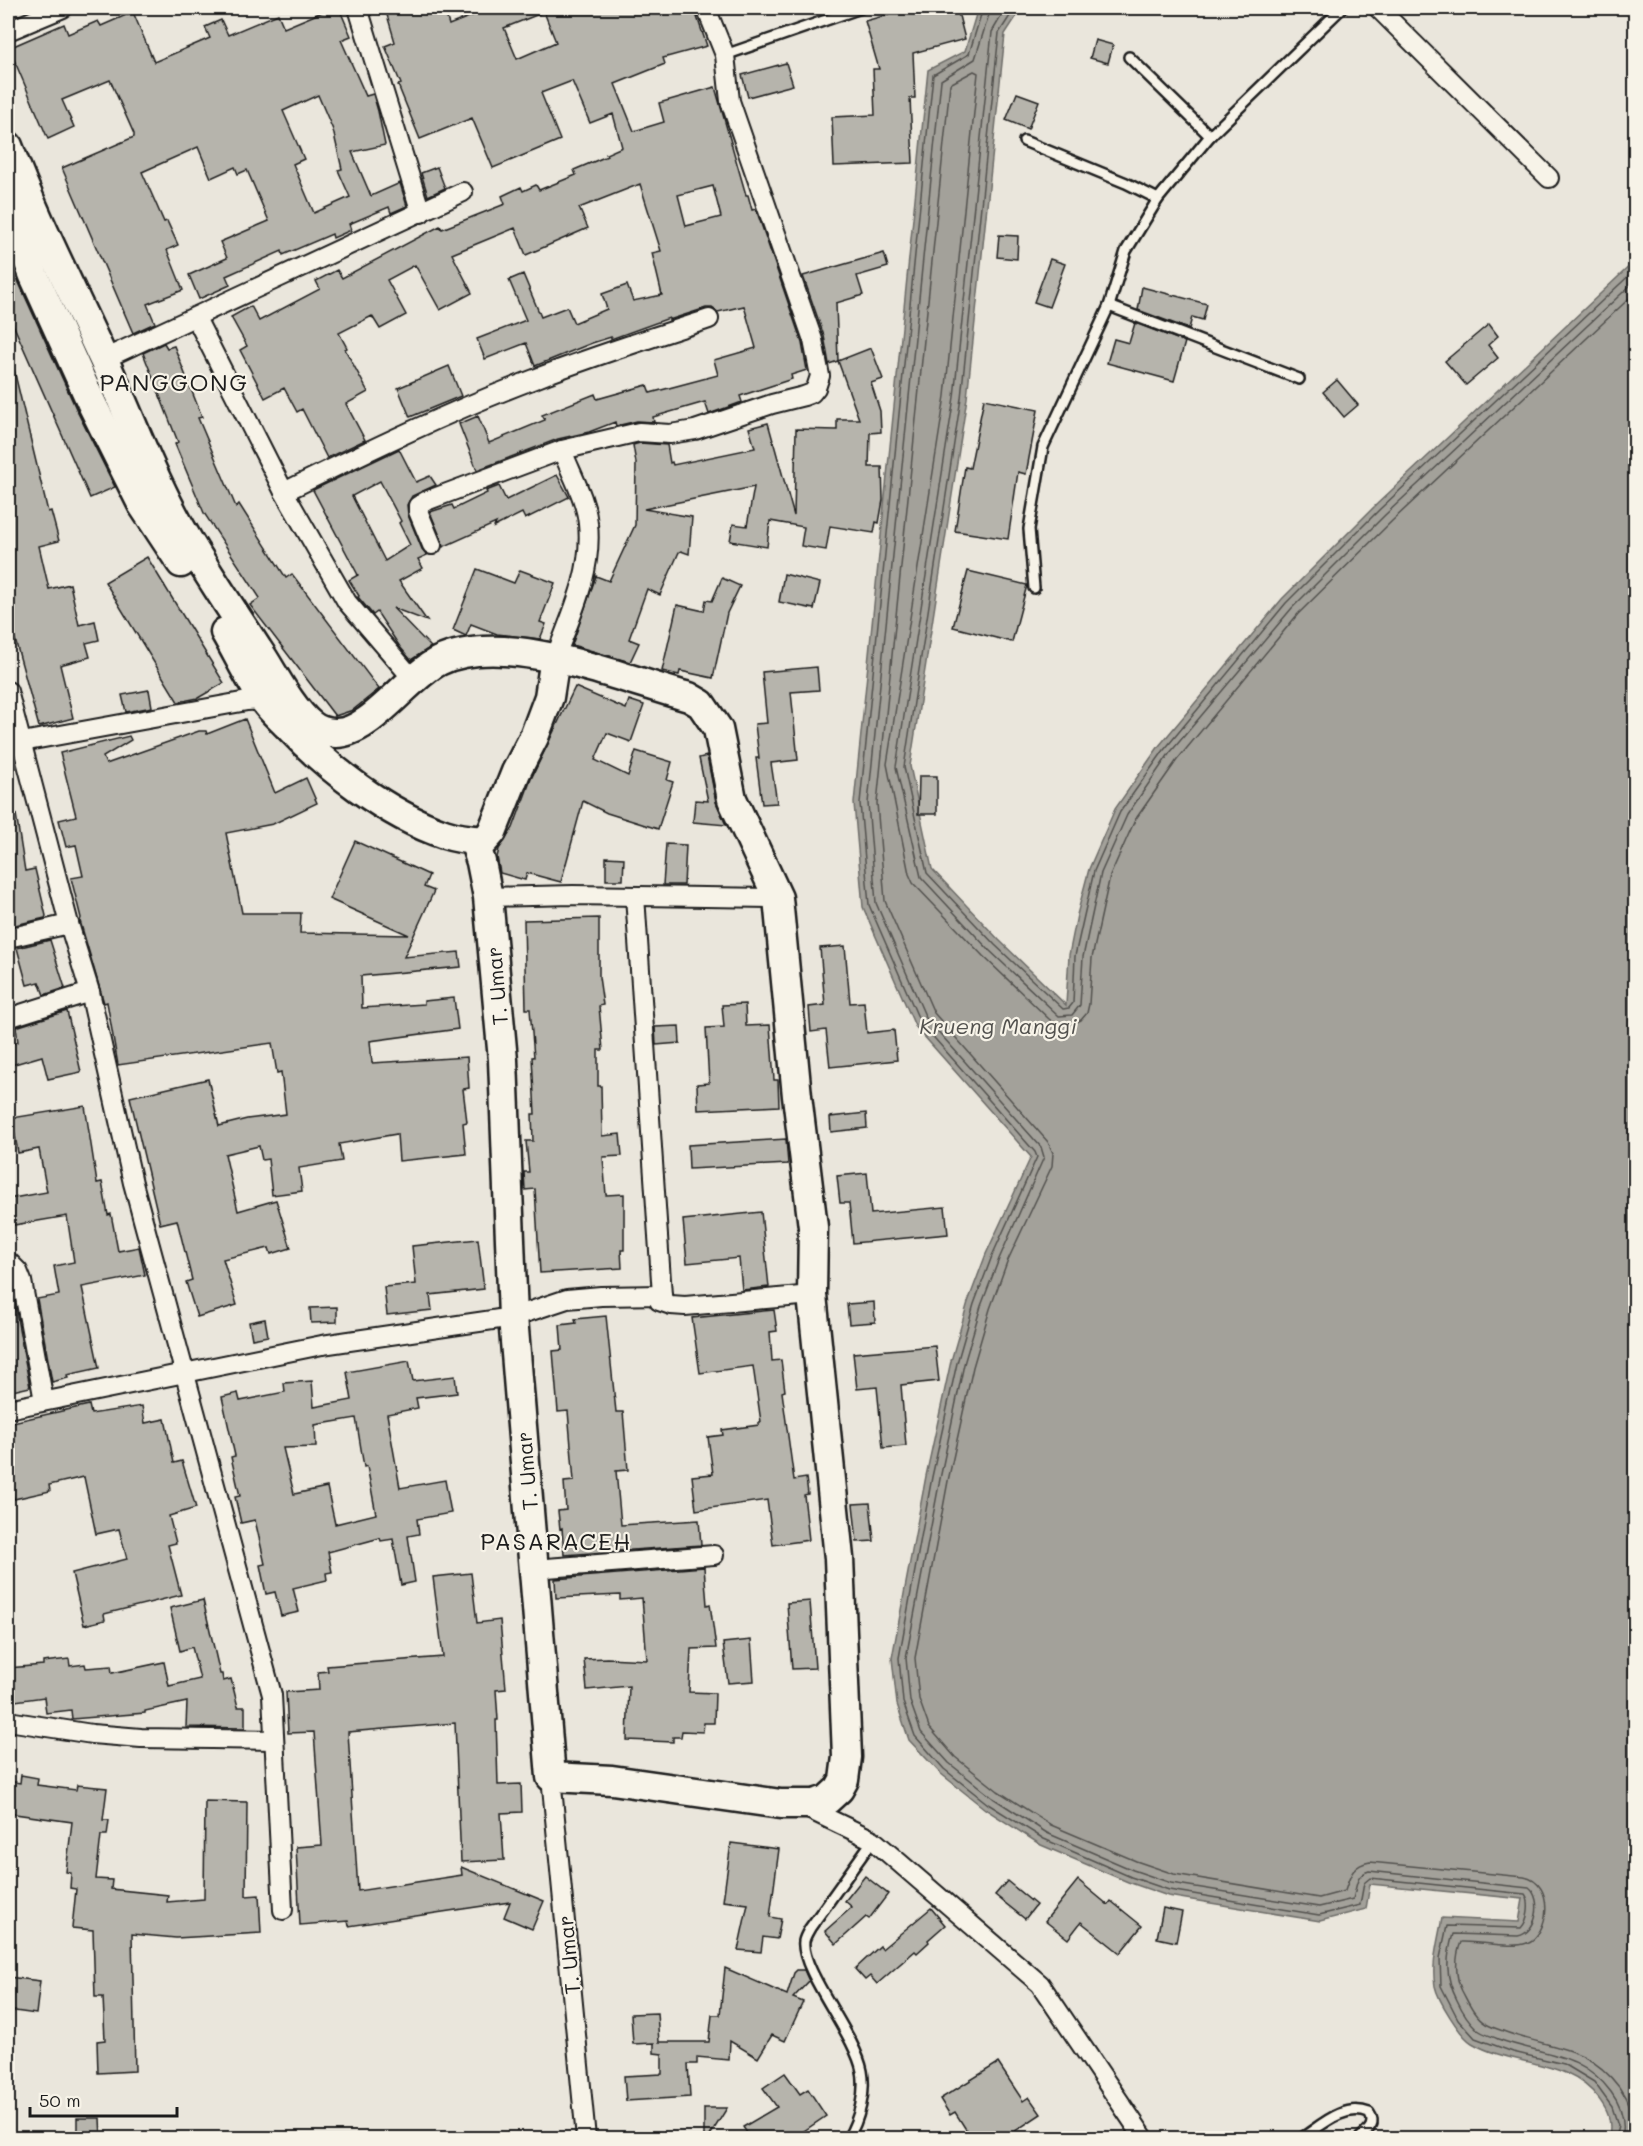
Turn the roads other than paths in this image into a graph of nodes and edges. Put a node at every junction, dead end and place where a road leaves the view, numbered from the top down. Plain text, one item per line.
1 (63, 8) edge
2 (358, 8) edge
3 (706, 8) edge
4 (861, 8) edge
5 (1342, 8) edge
6 (1378, 8) edge
7 (8, 31) edge
8 (724, 55) junction
9 (1129, 57) dead end
10 (1210, 136) junction
11 (1024, 141) dead end
12 (8, 146) edge
13 (1550, 178) dead end
14 (463, 192) dead end
15 (1158, 199) junction
16 (8, 207) edge
17 (421, 213) junction
18 (1109, 306) junction
19 (196, 318) junction
20 (709, 319) dead end
21 (104, 359) junction
22 (1299, 379) dead end
23 (562, 450) junction
24 (284, 492) junction
25 (432, 545) dead end
26 (1034, 588) dead end
27 (555, 658) junction
28 (412, 678) junction
29 (8, 691) edge
30 (264, 700) junction
31 (22, 742) junction
32 (474, 840) junction
33 (635, 896) junction
34 (488, 897) junction
35 (778, 898) junction
36 (69, 924) junction
37 (8, 938) edge
38 (90, 992) junction
39 (8, 1018) edge
40 (8, 1261) edge
41 (662, 1294) junction
42 (812, 1295) junction
43 (513, 1317) junction
44 (186, 1372) junction
45 (44, 1401) junction
46 (8, 1409) edge
47 (714, 1555) dead end
48 (534, 1569) junction
49 (8, 1721) edge
50 (274, 1740) junction
51 (551, 1777) junction
52 (798, 1804) junction
53 (873, 1840) junction
54 (283, 1910) dead end
55 (586, 2139) edge
56 (848, 2139) edge
57 (1144, 2139) edge
58 (1302, 2139) edge
59 (1360, 2139) edge

1 - 7 street
2 - 17 street
3 - 8 street
4 - 8 lane
5 - 10 lane
6 - 13 street
8 - 23 street
9 - 10 lane
10 - 15 lane
11 - 15 lane
12 - 21 main road
14 - 17 street
15 - 18 lane
16 - 30 main road
17 - 19 street
18 - 22 lane
18 - 26 lane
19 - 21 street
19 - 24 street
20 - 24 street
21 - 28 main road
23 - 25 street
23 - 27 street
24 - 28 street
27 - 28 main road
27 - 32 main road
27 - 35 main road
29 - 31 street
30 - 31 street
30 - 32 main road
31 - 36 street
32 - 34 main road, T. Umar
33 - 34 street
33 - 35 street
33 - 41 street
34 - 43 main road, T. Umar
35 - 42 main road
36 - 37 street
36 - 38 street
38 - 39 street
38 - 44 street
40 - 45 street
41 - 42 street
41 - 43 street
42 - 52 main road
43 - 44 street
43 - 48 main road, T. Umar
44 - 45 street
44 - 50 street
45 - 46 street
47 - 48 street
48 - 51 main road, T. Umar
49 - 50 street
50 - 54 street
51 - 52 main road
51 - 55 street, T. Umar
52 - 53 street
53 - 56 lane
53 - 57 street
58 - 59 lane

